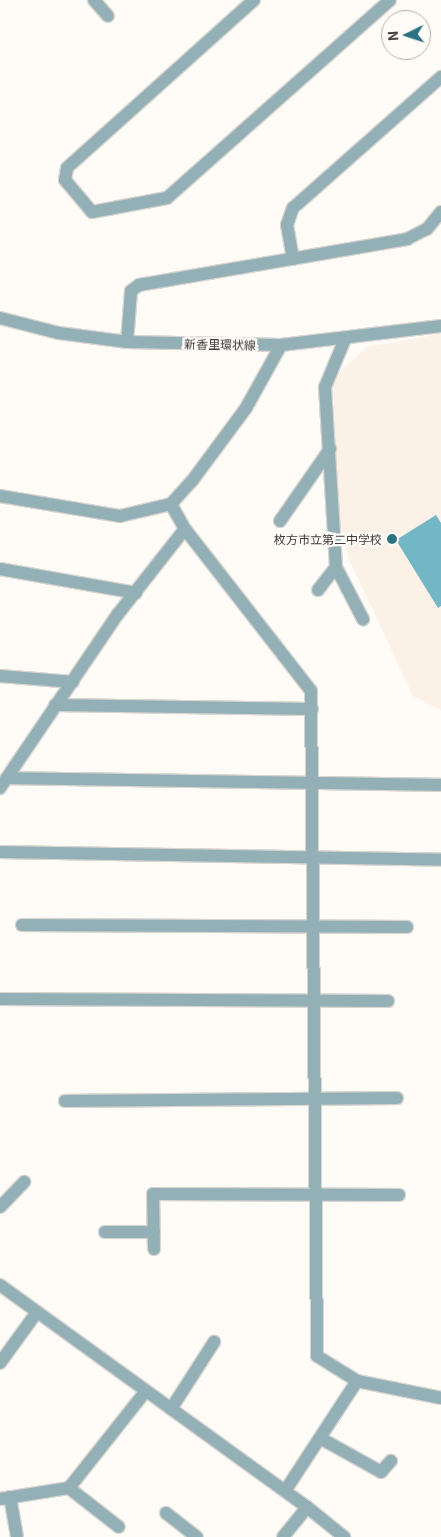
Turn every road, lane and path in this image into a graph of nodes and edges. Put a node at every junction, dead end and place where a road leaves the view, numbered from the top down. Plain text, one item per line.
1 (94, 0) edge
2 (254, 0) edge
3 (390, 0) edge
4 (108, 16) dead end
5 (441, 77) edge
6 (441, 212) edge
7 (293, 259) junction
8 (0, 318) edge
9 (441, 326) edge
10 (345, 339) junction
11 (127, 342) junction
12 (281, 345) junction
13 (330, 449) junction
14 (0, 496) edge
15 (170, 504) junction
16 (280, 521) dead end
17 (186, 528) junction
18 (336, 567) junction
19 (0, 569) edge
20 (318, 590) dead end
21 (136, 593) junction
22 (363, 619) dead end
23 (0, 676) edge
24 (73, 682) junction
25 (55, 705) junction
26 (312, 709) junction
27 (3, 783) edge
28 (312, 783) junction
29 (441, 785) edge
30 (0, 852) edge
31 (313, 857) junction
32 (441, 860) edge
33 (22, 925) dead end
34 (314, 926) junction
35 (407, 927) dead end
36 (0, 999) edge
37 (314, 1001) junction
38 (388, 1001) dead end
39 (397, 1098) dead end
40 (315, 1099) junction
41 (65, 1101) dead end
42 (24, 1182) dead end
43 (316, 1194) junction
44 (398, 1195) dead end
45 (0, 1207) edge
46 (105, 1232) dead end
47 (154, 1232) junction
48 (154, 1249) dead end
49 (0, 1285) edge
50 (38, 1312) junction
51 (214, 1342) dead end
52 (0, 1363) edge
53 (357, 1381) junction
54 (145, 1392) junction
55 (441, 1398) edge
56 (171, 1408) junction
57 (320, 1438) junction
58 (391, 1461) dead end
59 (68, 1488) junction
60 (285, 1491) junction
61 (5, 1498) edge
62 (308, 1507) junction
63 (166, 1514) dead end
64 (119, 1527) dead end
65 (17, 1535) dead end
66 (197, 1537) edge
67 (283, 1537) edge
68 (344, 1537) edge

1 - 4 street
2 - 3 street
5 - 7 street
6 - 7 street
7 - 11 street
8 - 11 street, 新香里環状線
9 - 10 street, 新香里環状線
10 - 12 street, 新香里環状線
10 - 13 street
11 - 12 street, 新香里環状線
12 - 15 street
13 - 16 street
13 - 18 street
14 - 15 street
15 - 17 street
17 - 21 street
17 - 26 street
18 - 20 street
18 - 22 street
19 - 21 street
21 - 24 street
23 - 24 street
24 - 25 street
25 - 26 street
25 - 27 street
26 - 28 street
27 - 28 street
28 - 29 street
28 - 31 street
30 - 31 street
31 - 32 street
31 - 34 street
33 - 34 street
34 - 35 street
34 - 37 street
36 - 37 street
37 - 38 street
37 - 40 street
39 - 40 street
40 - 41 street
40 - 43 street
42 - 45 street
43 - 44 street
43 - 47 street
43 - 53 street
46 - 47 street
47 - 48 street
49 - 50 street
50 - 52 street
50 - 54 street
51 - 56 street
53 - 55 street
53 - 57 street
54 - 56 street
54 - 59 street
56 - 60 street
57 - 58 street
57 - 60 street
59 - 61 street
59 - 64 street
60 - 62 street
61 - 65 street
62 - 67 street
62 - 68 street
63 - 66 street

